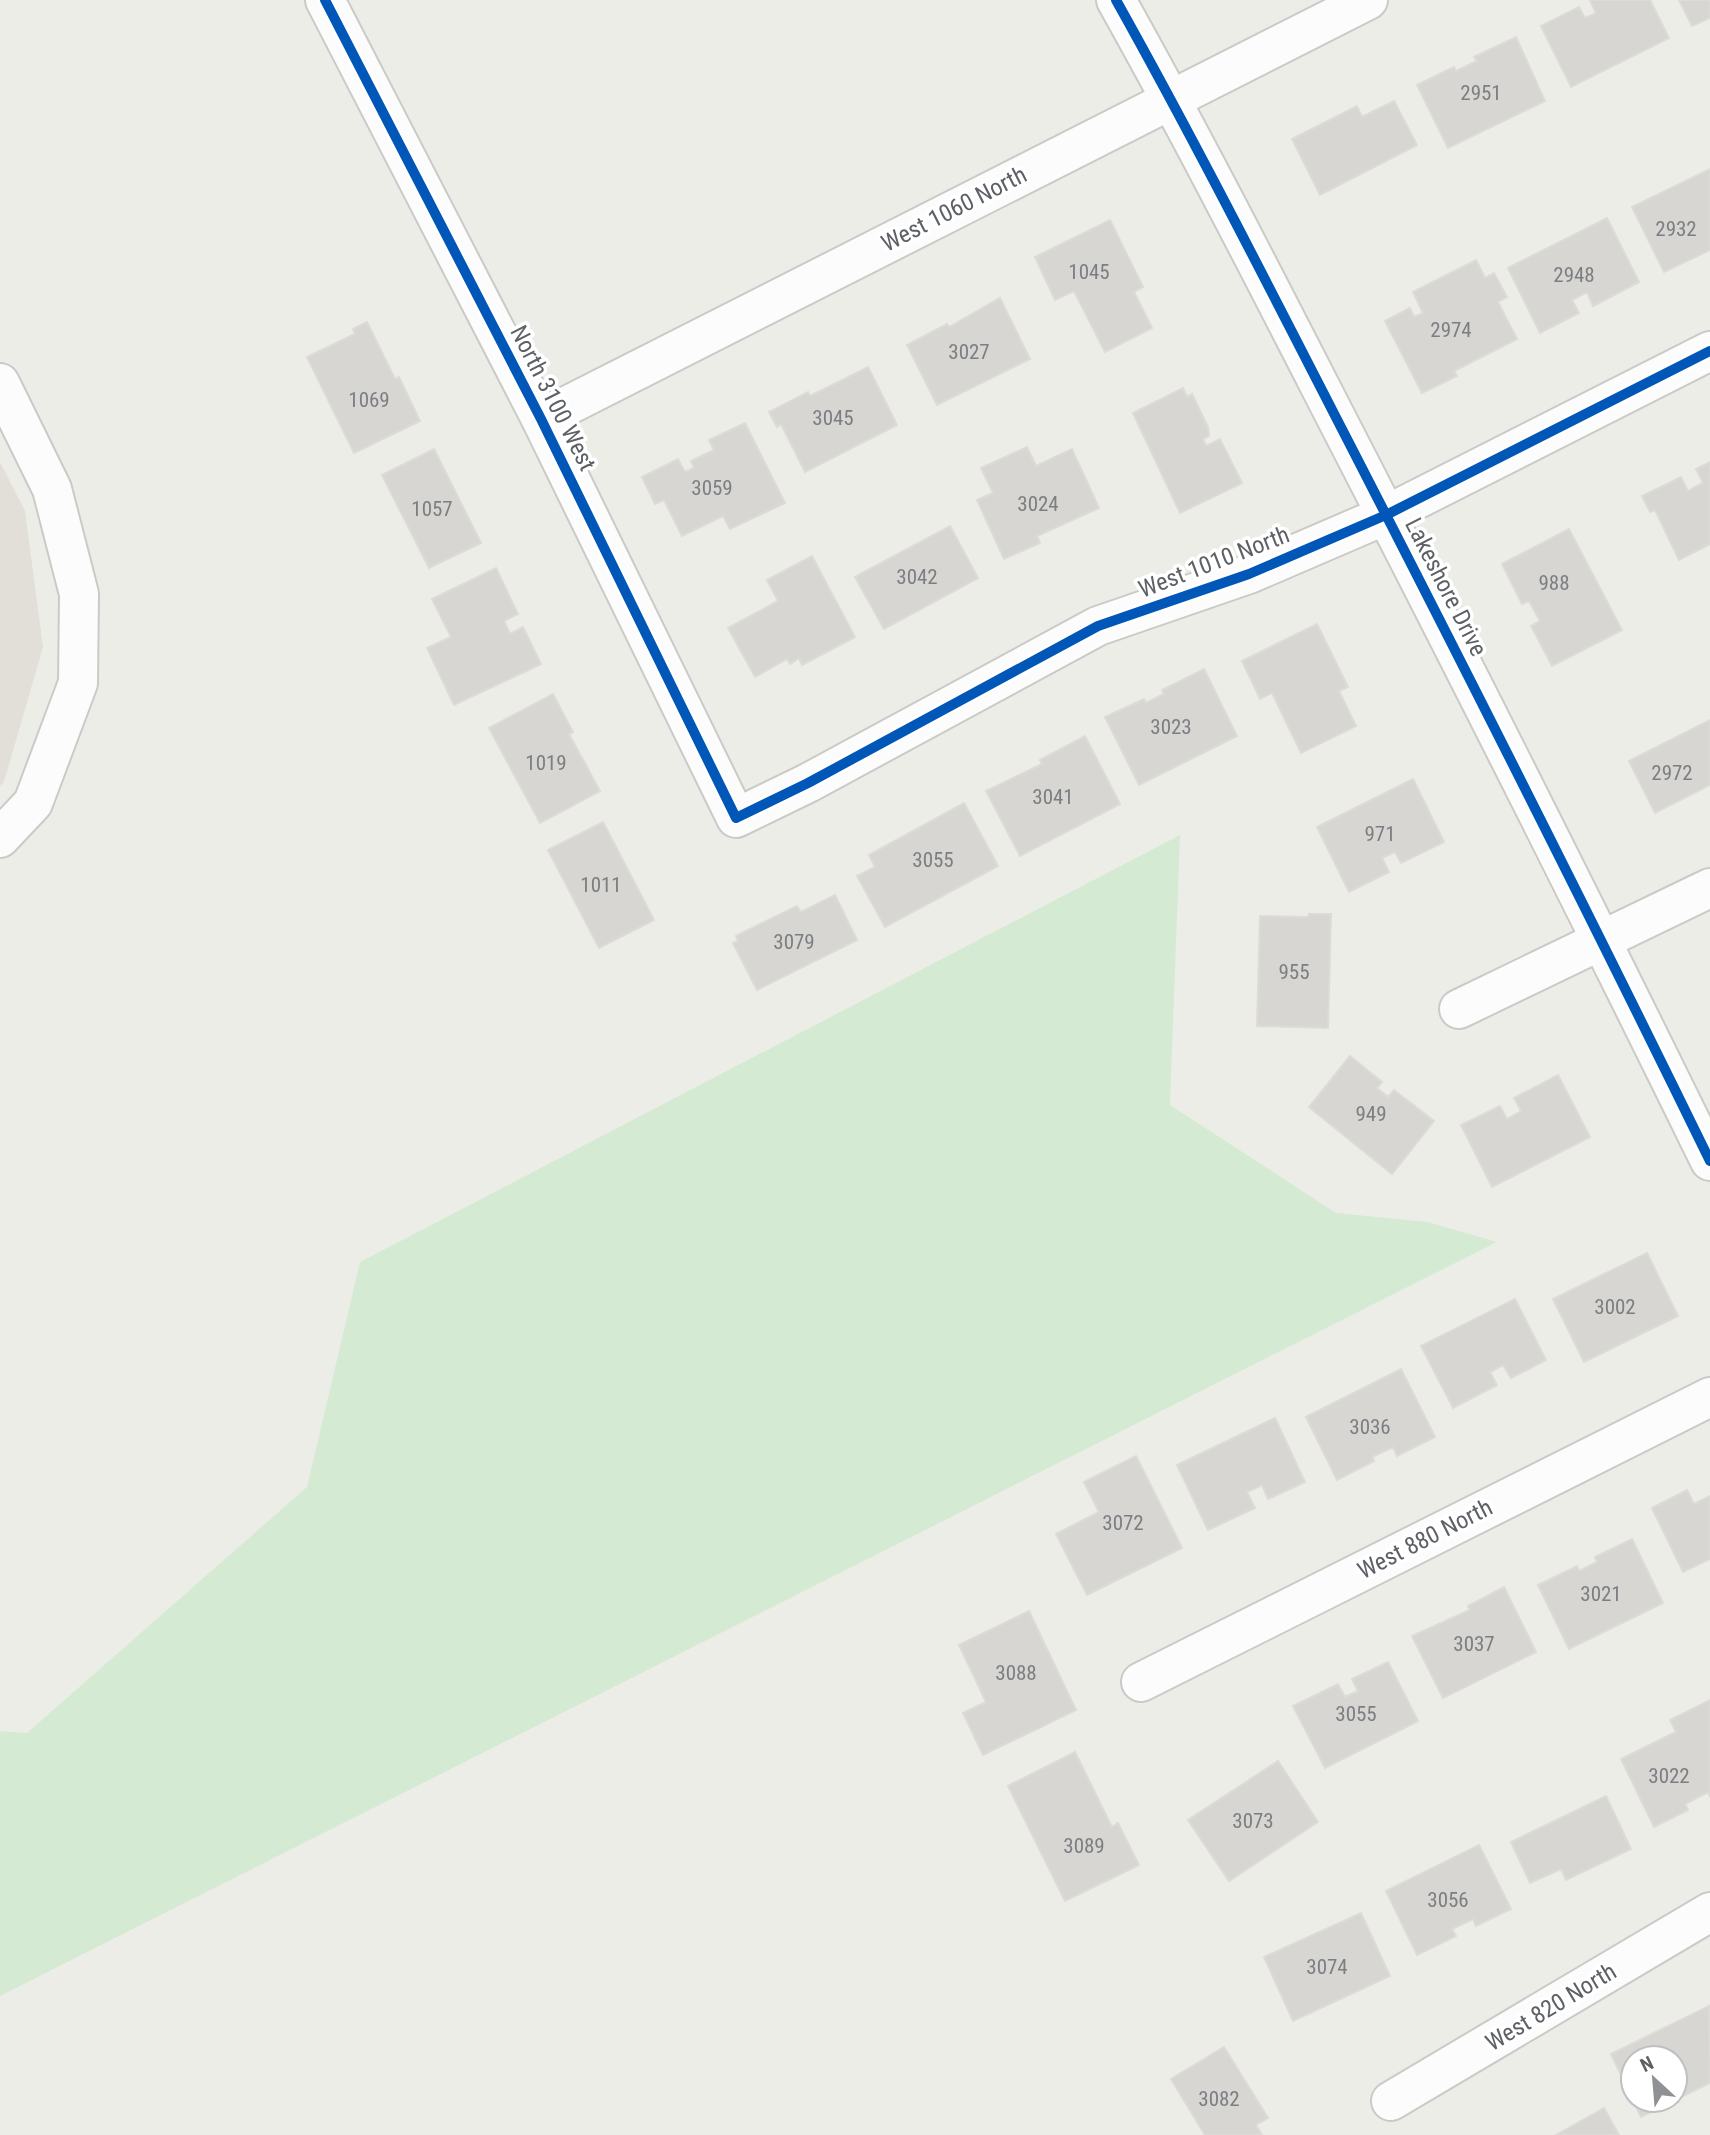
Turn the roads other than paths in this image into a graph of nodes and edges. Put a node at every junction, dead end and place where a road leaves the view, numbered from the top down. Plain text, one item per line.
1 (325, 0) edge
2 (1116, 0) edge
3 (1368, 0) edge
4 (1171, 98) junction
5 (1710, 351) edge
6 (0, 383) edge
7 (541, 419) junction
8 (1386, 515) junction
9 (736, 818) joint
10 (0, 838) edge
11 (1710, 888) edge
12 (1603, 941) junction
13 (1460, 1009) dead end
14 (1710, 1161) edge
15 (1710, 1397) edge
16 (1141, 1682) dead end
17 (1710, 1912) edge
18 (1391, 2101) dead end

1 - 7 street, North 3100 West
2 - 4 street, Lakeshore Drive
3 - 4 street, West 1060 North
4 - 7 street, West 1060 North
4 - 8 street, Lakeshore Drive
5 - 8 street, West 1010 North
6 - 10 street
7 - 9 street, North 3100 West
8 - 9 street, West 1010 North
8 - 12 street, Lakeshore Drive
11 - 12 street
12 - 13 street
12 - 14 street, Lakeshore Drive
15 - 16 street, West 880 North
17 - 18 street, West 820 North

